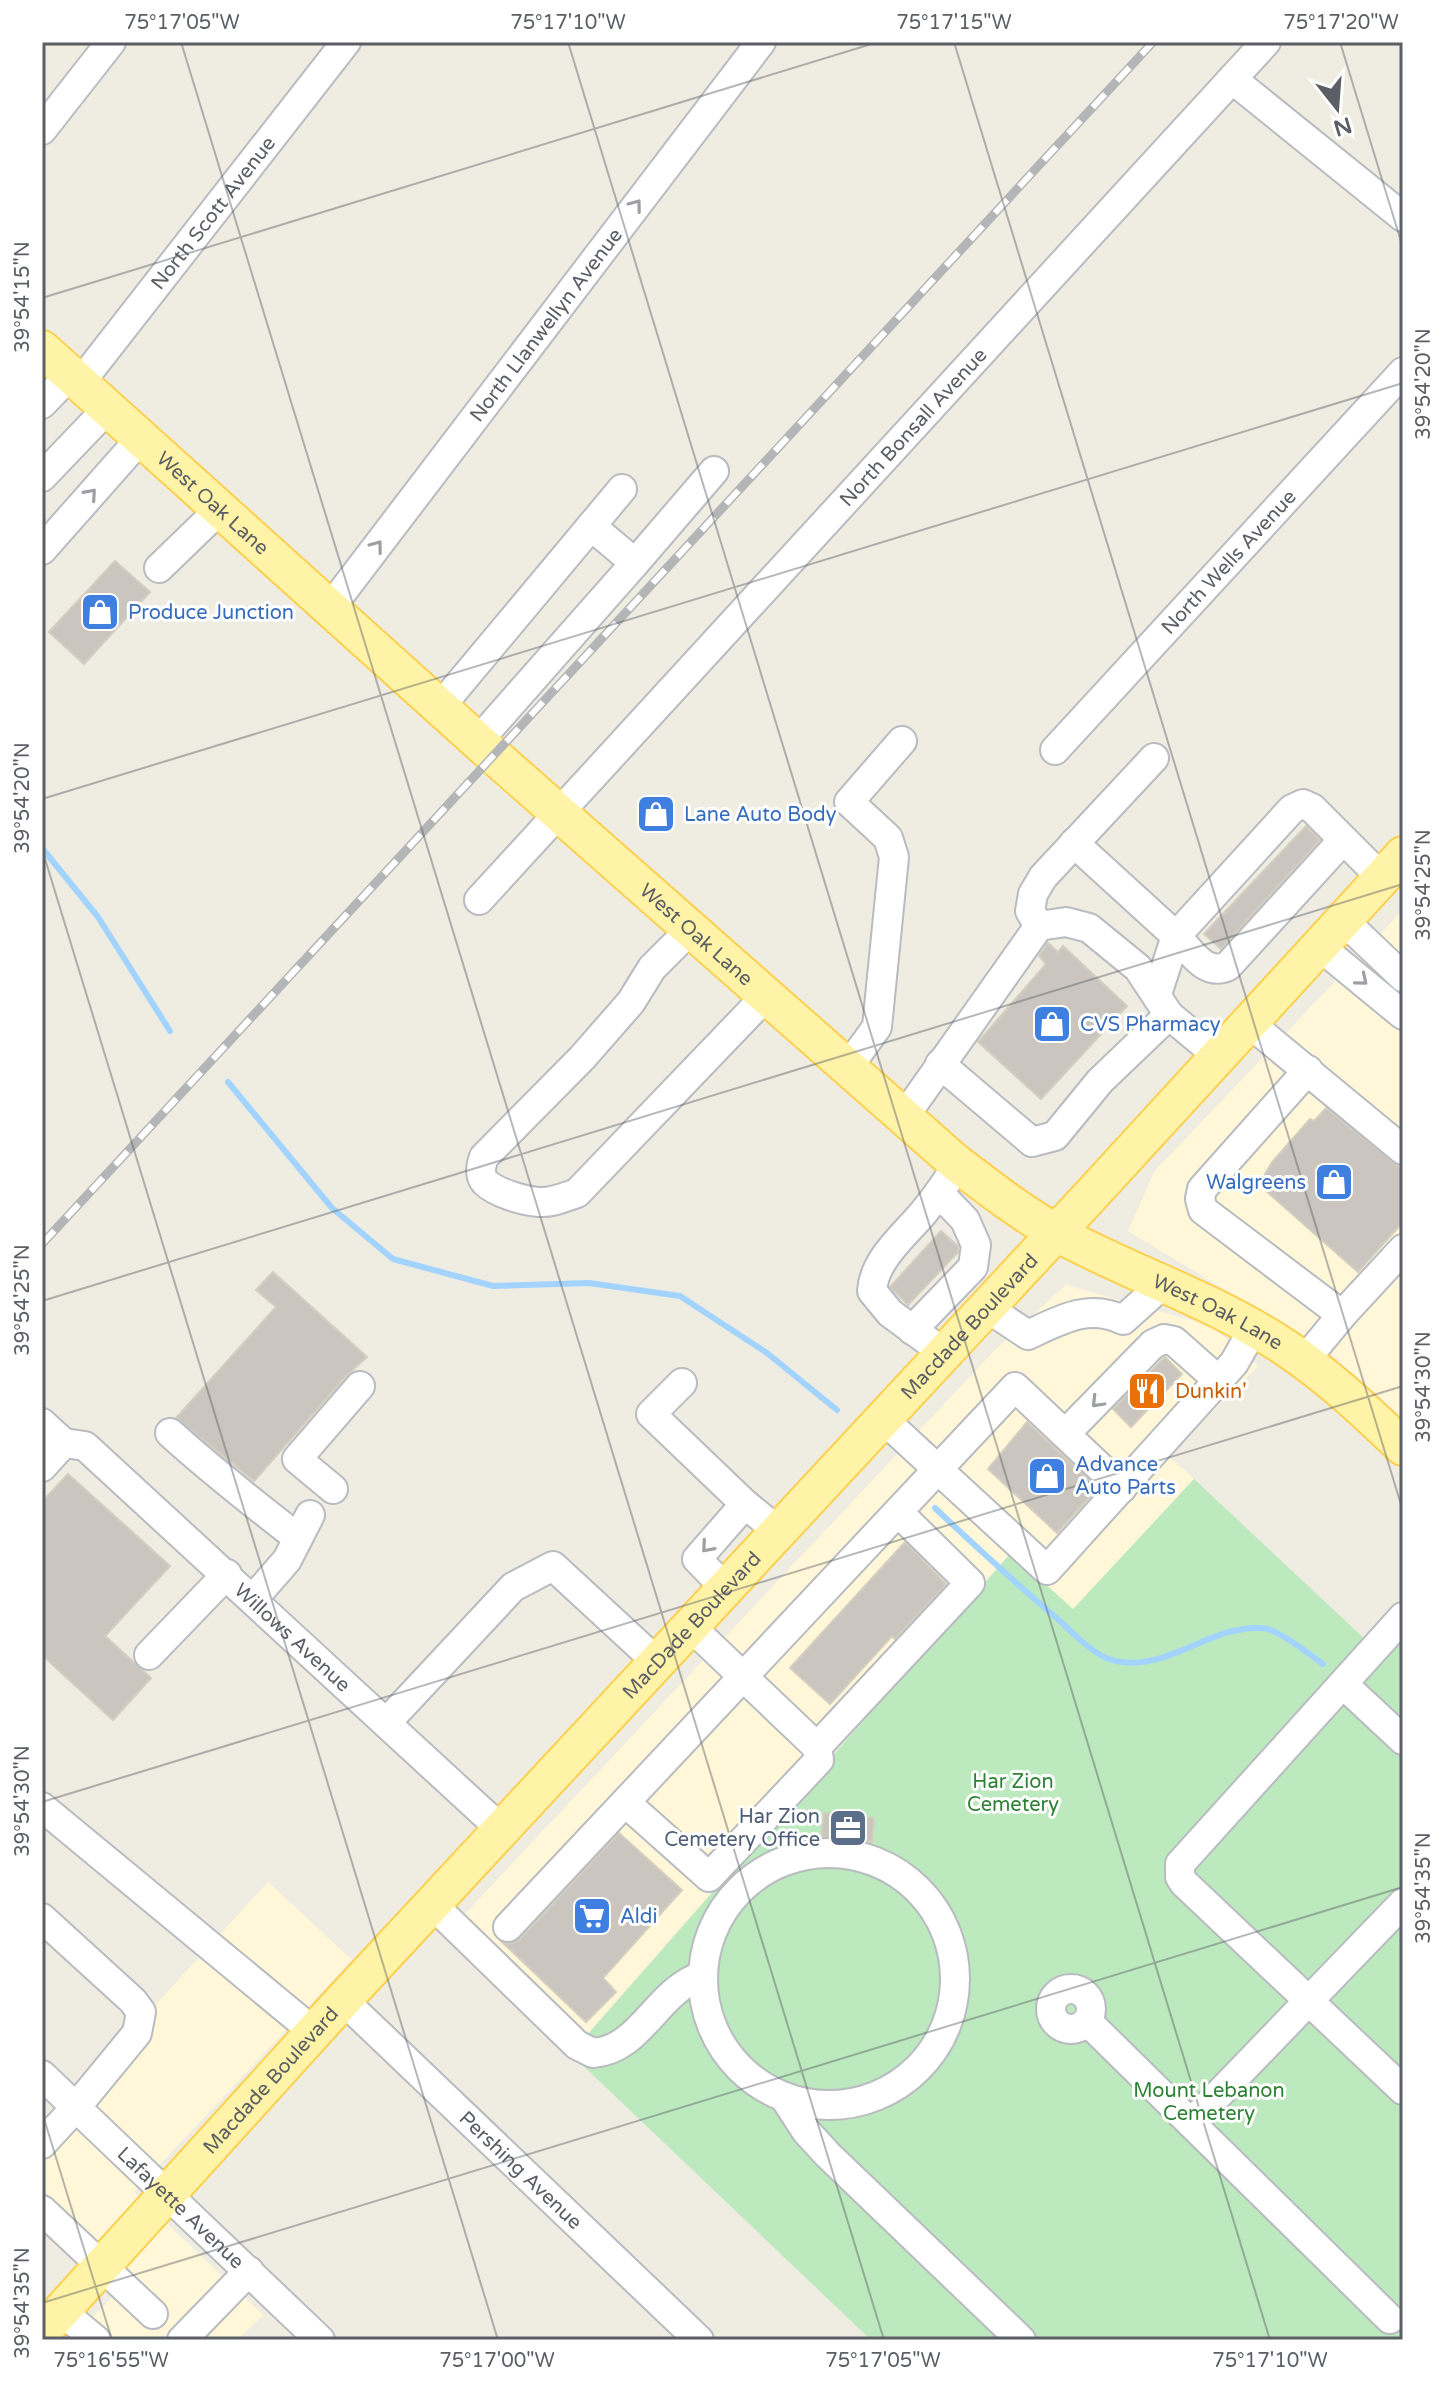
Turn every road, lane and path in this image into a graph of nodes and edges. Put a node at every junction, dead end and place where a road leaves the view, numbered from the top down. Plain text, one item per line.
1 (111, 42) edge
2 (346, 42) edge
3 (761, 42) edge
4 (1266, 42) edge
5 (1232, 79) junction
6 (42, 130) edge
7 (1403, 217) edge
8 (42, 349) edge
9 (1403, 372) edge
10 (75, 379) junction
11 (42, 404) edge
12 (108, 408) junction
13 (141, 438) junction
14 (714, 471) dead end
15 (42, 477) edge
16 (622, 489) dead end
17 (220, 509) junction
18 (591, 526) junction
19 (42, 550) edge
20 (635, 563) junction
21 (159, 568) dead end
22 (330, 608) junction
23 (440, 707) junction
24 (478, 741) junction
25 (902, 741) dead end
26 (1055, 750) dead end
27 (1154, 758) dead end
28 (559, 812) junction
29 (1343, 840) junction
30 (1074, 843) junction
31 (1394, 872) edge
32 (479, 900) dead end
33 (1039, 926) junction
34 (691, 929) junction
35 (1331, 933) junction
36 (1176, 936) junction
37 (1138, 968) junction
38 (1403, 977) edge
39 (767, 995) junction
40 (1163, 1005) junction
41 (1403, 1015) edge
42 (1248, 1022) junction
43 (1217, 1055) junction
44 (940, 1064) junction
45 (848, 1067) junction
46 (1308, 1070) junction
47 (904, 1117) junction
48 (1403, 1150) edge
49 (949, 1179) junction
50 (1056, 1232) junction
51 (1403, 1249) edge
52 (973, 1267) junction
53 (1163, 1284) junction
54 (994, 1299) junction
55 (1342, 1315) junction
56 (1254, 1328) junction
57 (912, 1330) junction
58 (944, 1353) junction
59 (1304, 1361) junction
60 (1218, 1380) junction
61 (682, 1383) dead end
62 (360, 1386) dead end
63 (882, 1418) junction
64 (42, 1423) edge
65 (170, 1433) dead end
66 (1065, 1434) junction
67 (74, 1445) junction
68 (1403, 1447) edge
69 (42, 1467) edge
70 (938, 1470) junction
71 (1122, 1488) junction
72 (333, 1489) dead end
73 (745, 1504) junction
74 (898, 1512) junction
75 (778, 1531) junction
76 (227, 1574) junction
77 (725, 1588) junction
78 (253, 1599) junction
79 (1403, 1617) edge
80 (690, 1626) junction
81 (149, 1655) dead end
82 (657, 1662) junction
83 (744, 1678) junction
84 (1343, 1684) junction
85 (386, 1723) junction
86 (1403, 1740) edge
87 (817, 1747) junction
88 (626, 1803) junction
89 (42, 1807) edge
90 (502, 1830) junction
91 (1403, 1903) edge
92 (432, 1904) junction
93 (42, 1918) edge
94 (508, 1927) dead end
95 (702, 1976) junction
96 (343, 2000) junction
97 (1310, 2001) junction
98 (1088, 2022) dead end
99 (314, 2032) junction
100 (42, 2075) edge
101 (1403, 2090) edge
102 (784, 2097) junction
103 (77, 2106) junction
104 (1191, 2123) junction
105 (42, 2144) edge
106 (168, 2193) junction
107 (42, 2210) edge
108 (102, 2266) junction
109 (249, 2271) junction
110 (153, 2314) dead end
111 (1393, 2322) edge
112 (47, 2330) edge
113 (93, 2339) edge
114 (182, 2340) edge
115 (320, 2340) edge
116 (699, 2340) edge
117 (1021, 2340) edge

1 - 6 street
2 - 10 street, North Scott Avenue
22 -> 3 street, North Llanwellyn Avenue
4 - 5 street, North Bonsall Avenue
5 - 7 street
5 - 28 street, North Bonsall Avenue
8 - 10 main road, West Oak Lane
9 - 26 street, North Wells Avenue
10 - 11 street, North Scott Avenue
10 - 12 main road, West Oak Lane
12 - 13 main road, West Oak Lane
12 - 15 street
13 - 17 main road, West Oak Lane
19 -> 13 street
14 - 20 street
16 - 18 street
17 - 21 street
17 - 22 main road, West Oak Lane
18 - 20 street
18 - 23 street
20 - 24 street
22 - 23 main road, West Oak Lane
23 - 24 main road, West Oak Lane
24 - 28 main road, West Oak Lane
25 - 45 street
27 - 30 street
28 - 32 street, North Bonsall Avenue
28 - 34 main road, West Oak Lane
29 - 31 street
29 - 36 street
29 - 36 street
30 - 33 street
30 - 36 street
31 - 35 main road, Macdade Boulevard
33 - 37 street
33 - 44 street
34 - 39 main road, West Oak Lane
34 - 39 street
35 - 38 street
35 -> 41 street
35 - 42 main road, Macdade Boulevard
36 - 37 street
36 - 40 street
37 - 40 street
39 - 45 main road, West Oak Lane
40 - 43 street
40 - 44 street
42 - 43 main road, Macdade Boulevard
42 - 46 street
43 - 50 main road, Macdade Boulevard
44 - 47 street
45 - 47 main road, West Oak Lane
46 - 48 street
46 - 55 street
47 - 49 main road, West Oak Lane
49 - 50 main road, West Oak Lane
49 - 52 street
49 - 57 street
50 - 53 main road, West Oak Lane
50 - 54 main road, Macdade Boulevard
51 - 55 street
52 - 54 street
52 - 57 street
53 - 54 street
53 - 56 main road, West Oak Lane
54 - 58 main road, Macdade Boulevard
55 - 59 street
56 - 59 main road, West Oak Lane
56 - 60 street
57 - 58 street
58 - 63 main road, Macdade Boulevard
59 - 68 main road, West Oak Lane
60 -> 66 street
60 - 71 street
61 - 73 street
62 - 72 street
63 - 70 street
63 - 75 main road, MacDade Boulevard
64 - 67 street, Willows Avenue
65 - 78 street
66 - 70 street
66 - 71 street
67 - 69 street
67 - 76 street, Willows Avenue
70 - 71 street
70 - 74 street
73 - 75 street
73 -> 77 street
74 - 83 street
74 - 87 street
75 - 77 main road, MacDade Boulevard
76 - 78 street, Willows Avenue
76 - 81 street
77 - 80 main road, MacDade Boulevard
78 - 85 street, Willows Avenue
79 - 84 street
80 - 82 main road, MacDade Boulevard
80 - 83 street
82 - 85 street
82 - 90 main road, MacDade Boulevard
83 - 87 street
83 - 88 street
84 - 86 street
84 - 97 street
85 - 90 street, Willows Avenue
87 - 88 street
88 - 94 street
89 - 99 street
90 - 92 main road, Macdade Boulevard
91 - 97 street
92 - 95 street
92 - 96 main road, Macdade Boulevard
93 - 103 street
95 - 102 street
95 - 102 street
96 - 99 main road, Macdade Boulevard
96 - 116 street, Pershing Avenue
97 - 101 street
97 - 104 street
98 - 104 street
99 - 106 main road, Macdade Boulevard
100 - 103 street, Lafayette Avenue
102 - 117 street
103 - 105 street
103 - 106 street, Lafayette Avenue
104 - 111 street
106 - 108 main road, Macdade Boulevard
106 - 109 street, Lafayette Avenue
107 - 108 street
108 - 110 street
108 - 112 main road, Macdade Boulevard
109 - 114 street
109 - 115 street, Lafayette Avenue
112 - 113 street

